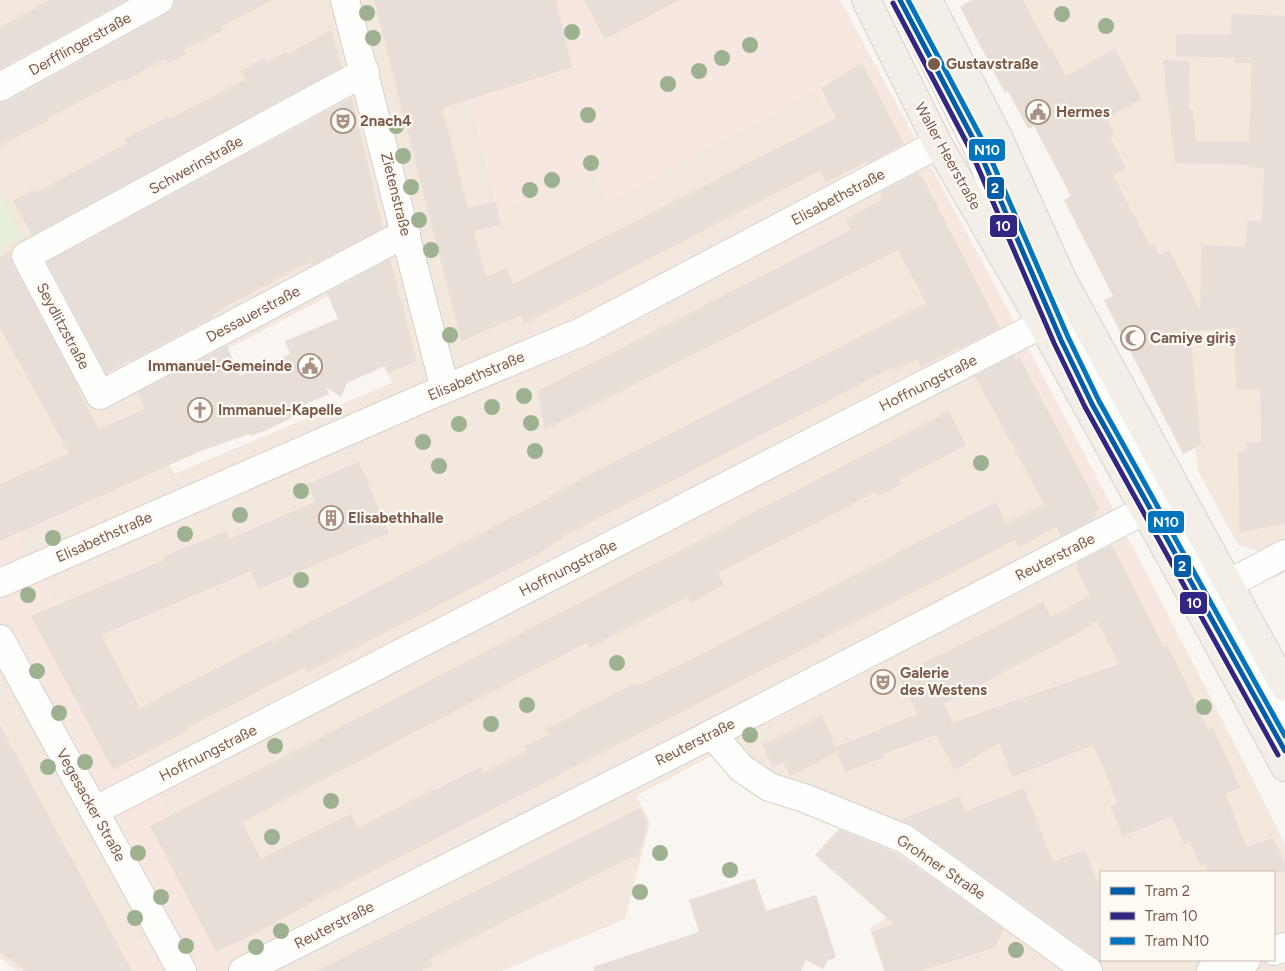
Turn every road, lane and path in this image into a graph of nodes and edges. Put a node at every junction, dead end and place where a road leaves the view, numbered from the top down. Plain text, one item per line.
1 (159, 0) edge
2 (345, 0) edge
3 (866, 0) edge
4 (904, 0) edge
5 (928, 0) edge
6 (365, 72) junction
7 (0, 87) edge
8 (938, 144) junction
9 (1002, 210) junction
10 (406, 234) junction
11 (26, 256) joint
12 (1004, 257) junction
13 (1042, 324) junction
14 (445, 389) junction
15 (100, 395) joint
16 (1145, 510) junction
17 (1285, 554) edge
18 (0, 583) edge
19 (1228, 584) junction
20 (0, 639) edge
21 (1285, 687) edge
22 (1285, 723) edge
23 (712, 734) junction
24 (1285, 767) edge
25 (94, 811) junction
26 (1243, 961) edge
27 (182, 971) edge
28 (243, 971) edge
29 (1088, 971) edge
30 (1211, 971) edge

1 - 7 street, Derfflingerstraße
2 - 6 street, Zietenstraße
3 - 8 main road, Waller Heerstraße
4 - 9 street
5 - 19 main road
6 - 10 street, Zietenstraße
6 - 11 street, Schwerinstraße
8 - 12 main road, Waller Heerstraße
8 - 14 street, Elisabethstraße
9 - 12 street
9 - 22 street
10 - 14 street, Zietenstraße
10 - 15 street, Dessauerstraße
11 - 15 street, Seydlitzstraße
12 - 13 main road, Waller Heerstraße
13 - 16 main road, Waller Heerstraße
13 - 25 street, Hoffnungstraße
14 - 18 street, Elisabethstraße
16 - 23 street, Reuterstraße
16 - 24 main road, Waller Heerstraße
17 - 19 street
19 - 21 main road
20 - 25 street, Vegesacker Straße
23 - 28 street, Reuterstraße
23 - 29 street, Grohner Straße
25 - 27 street, Vegesacker Straße
26 - 30 street

